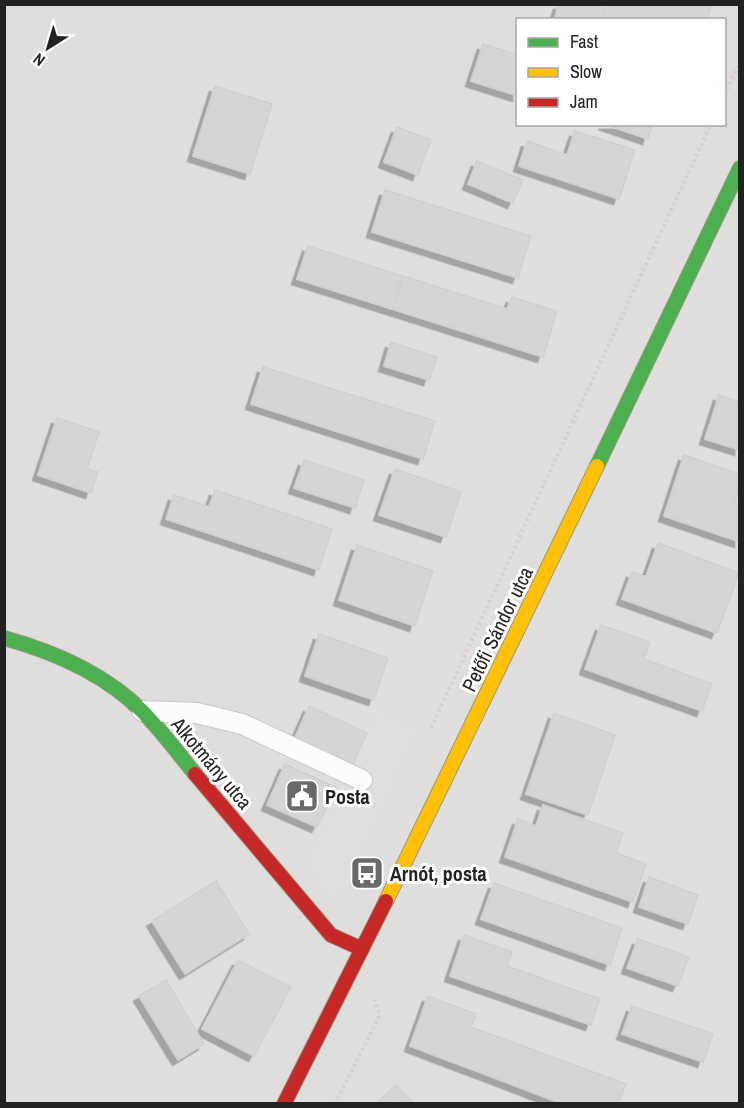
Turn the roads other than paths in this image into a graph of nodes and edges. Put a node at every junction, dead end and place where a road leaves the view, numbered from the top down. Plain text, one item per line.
1 (740, 168) edge
2 (4, 638) edge
3 (142, 711) junction
4 (362, 780) dead end
5 (362, 949) junction
6 (284, 1104) edge

1 - 5 main road, Petőfi Sándor utca
2 - 3 main road, Alkotmány utca
3 - 4 lane
3 - 5 main road, Alkotmány utca
5 - 6 main road, Petőfi Sándor utca

